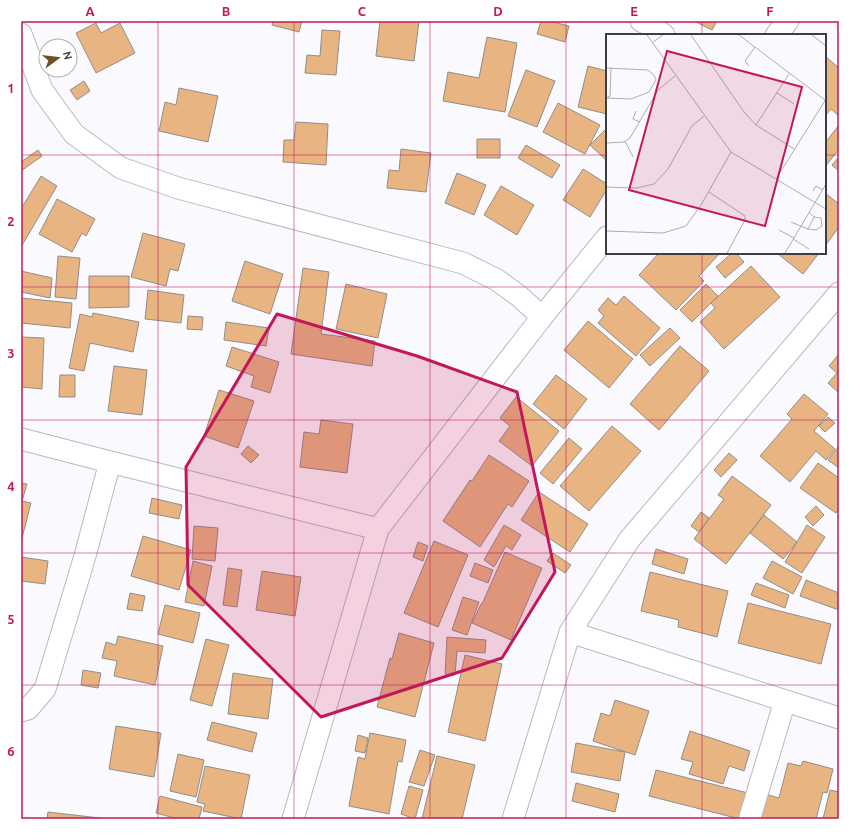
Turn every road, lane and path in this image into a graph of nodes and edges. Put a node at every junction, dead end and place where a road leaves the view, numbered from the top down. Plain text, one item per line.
1 (641, 21) edge
2 (788, 21) edge
3 (21, 34) edge
4 (663, 34) edge
5 (777, 34) edge
6 (606, 239) edge
7 (839, 293) edge
8 (542, 317) junction
9 (21, 439) edge
10 (110, 462) junction
11 (378, 529) junction
12 (570, 632) junction
13 (786, 701) junction
14 (21, 711) edge
15 (839, 718) edge
16 (750, 817) dead end
17 (293, 819) edge
18 (512, 819) edge

1 - 4 street
2 - 5 street
3 - 8 street
6 - 8 street
7 - 12 street
8 - 11 street
9 - 10 street
10 - 11 street
10 - 14 street
11 - 17 street
12 - 13 street
12 - 18 street
13 - 15 street
13 - 16 street

